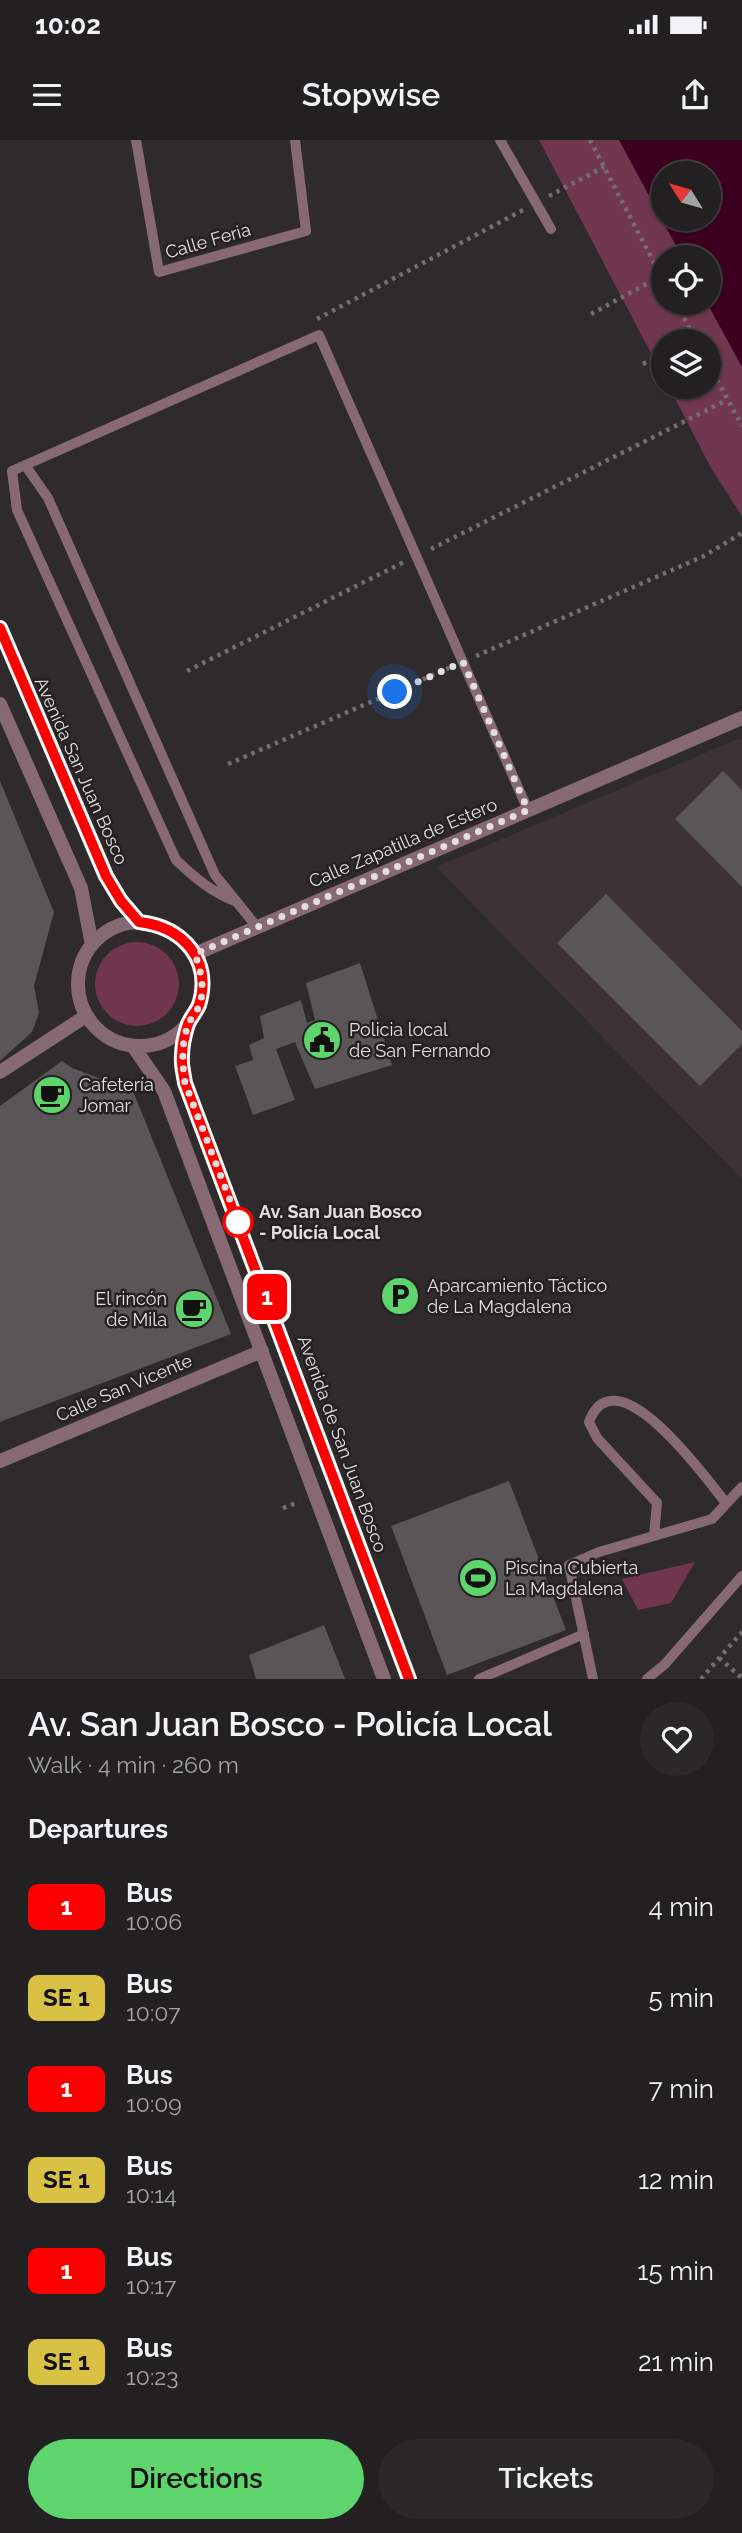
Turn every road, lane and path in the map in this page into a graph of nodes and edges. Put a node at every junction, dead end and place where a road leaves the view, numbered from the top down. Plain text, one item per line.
1 (136, 140) edge
2 (295, 140) edge
3 (500, 140) edge
4 (590, 140) edge
5 (604, 167) junction
6 (536, 202) junction
7 (551, 229) dead end
8 (651, 257) edge
9 (651, 284) edge
10 (591, 314) dead end
11 (315, 321) dead end
12 (651, 360) edge
13 (643, 364) dead end
14 (721, 388) edge
15 (727, 400) junction
16 (742, 426) edge
17 (25, 465) junction
18 (742, 533) edge
19 (416, 556) junction
20 (0, 628) edge
21 (463, 662) junction
22 (187, 671) dead end
23 (0, 704) edge
24 (742, 718) edge
25 (228, 764) dead end
26 (528, 810) junction
27 (237, 902) junction
28 (139, 922) junction
29 (257, 927) junction
30 (92, 945) junction
31 (195, 954) junction
32 (86, 1016) junction
33 (188, 1024) junction
34 (133, 1046) junction
35 (0, 1072) edge
36 (262, 1351) junction
37 (0, 1461) edge
38 (742, 1486) edge
39 (726, 1503) junction
40 (654, 1536) junction
41 (742, 1576) edge
42 (742, 1632) edge
43 (584, 1634) junction
44 (719, 1658) junction
45 (742, 1678) edge
46 (384, 1679) edge
47 (409, 1679) edge
48 (480, 1679) edge
49 (593, 1679) edge
50 (646, 1679) edge
51 (701, 1679) edge

1 - 2 lane, Calle Feria
3 - 6 lane
4 - 5 path
5 - 6 path
5 - 8 path
6 - 7 lane
6 - 11 path
9 - 10 path
12 - 13 path
14 - 15 path
15 - 16 path
15 - 19 path
17 - 19 lane
17 - 27 lane
17 - 27 lane
18 - 21 path
19 - 21 lane
19 - 22 path
20 - 28 street, Avenida San Juan Bosco
21 - 25 path
21 - 26 lane
23 - 30 street
24 - 26 street, Calle Zapatilla de Estero
26 - 29 street, Calle Zapatilla de Estero
27 - 29 lane
28 - 30 street
28 - 31 street
29 - 31 street, Calle Zapatilla de Estero
30 - 32 street
31 - 33 street
32 - 34 street
32 - 35 street
33 - 34 street
33 - 47 street, Avenida de San Juan Bosco
34 - 36 street
36 - 37 street, Calle San Vicente
36 - 46 street
38 - 39 lane
39 - 40 lane
39 - 40 lane
40 - 43 lane
41 - 50 lane
42 - 44 path
43 - 48 lane
43 - 49 lane
44 - 45 path
44 - 51 path

